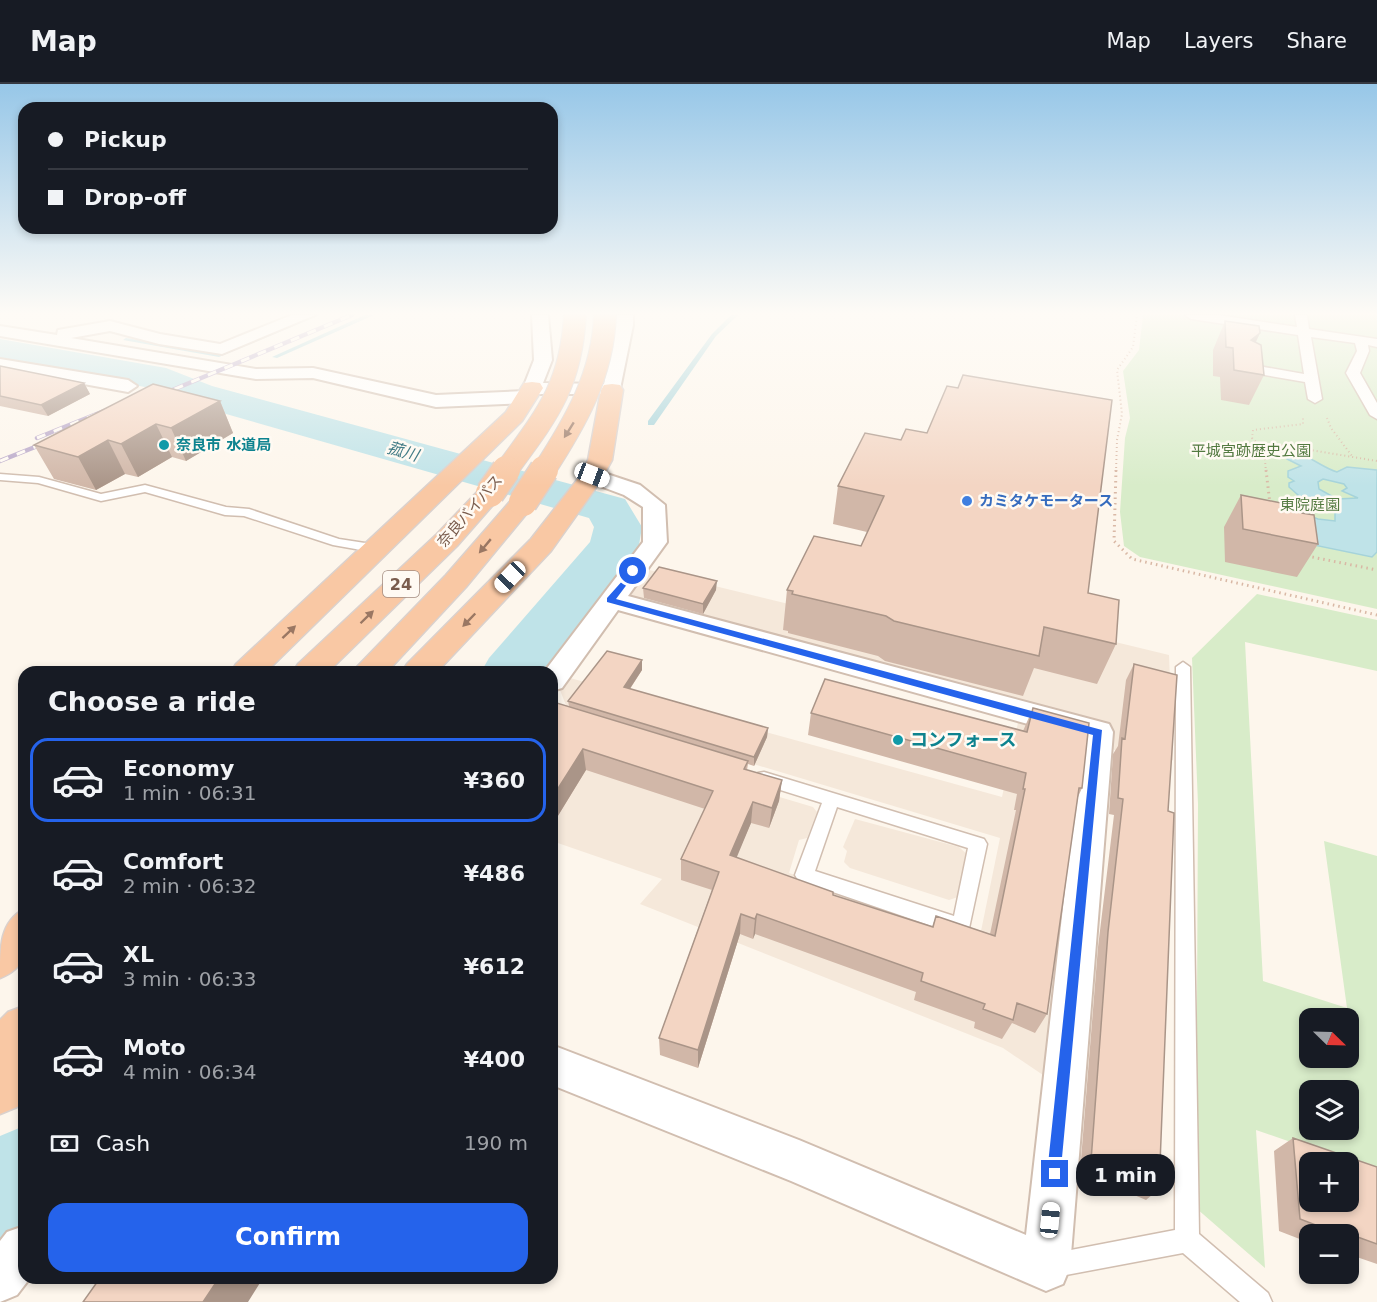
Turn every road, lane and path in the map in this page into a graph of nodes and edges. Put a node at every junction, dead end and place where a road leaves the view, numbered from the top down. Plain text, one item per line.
1 (46, 372) edge
2 (243, 372) edge
3 (538, 372) edge
4 (567, 372) edge
5 (595, 372) edge
6 (616, 372) edge
7 (1117, 372) edge
8 (1270, 372) edge
9 (1312, 372) edge
10 (1354, 372) edge
11 (1313, 379) junction
12 (128, 386) dead end
13 (612, 390) junction
14 (529, 392) junction
15 (1315, 399) dead end
16 (1303, 414) dead end
17 (1377, 415) edge
18 (1327, 418) dead end
19 (1264, 450) junction
20 (1352, 457) junction
21 (1377, 461) edge
22 (3, 477) dead end
23 (590, 478) junction
24 (1272, 514) edge
25 (378, 549) junction
26 (1299, 549) edge
27 (1377, 570) edge
28 (610, 600) junction
29 (1377, 615) edge
30 (253, 666) edge
31 (315, 666) edge
32 (374, 666) edge
33 (424, 666) edge
34 (1183, 667) dead end
35 (558, 673) edge
36 (754, 774) edge
37 (832, 798) junction
38 (18, 936) edge
39 (18, 950) edge
40 (0, 958) edge
41 (0, 967) edge
42 (18, 1034) edge
43 (0, 1053) edge
44 (558, 1067) edge
45 (18, 1073) edge
46 (0, 1090) edge
47 (1187, 1240) junction
48 (18, 1256) edge
49 (1046, 1266) junction
50 (0, 1278) edge
51 (1259, 1302) edge

1 - 12 street
2 - 14 street
3 - 14 street
31 -> 4 highway, 奈良バイパス / 24, bridge
5 -> 32 highway, 奈良バイパス / 24, bridge
6 - 13 street
7 - 29 path
8 - 11 street
9 - 11 street
10 - 17 street
11 - 15 street
13 - 14 street
13 - 23 highway
14 - 25 highway
16 - 19 path
18 - 20 path
19 - 20 path
19 - 24 path
20 - 21 path
22 - 25 lane
23 - 28 street
23 -> 33 highway
30 -> 25 highway
26 - 27 path
28 - 35 street
28 - 49 street
34 - 47 lane
36 - 37 lane
37 - 37 lane
38 - 40 highway
39 - 41 highway
42 - 43 highway
44 - 49 street
45 - 46 highway
47 - 49 lane
47 - 51 lane
48 - 50 street

